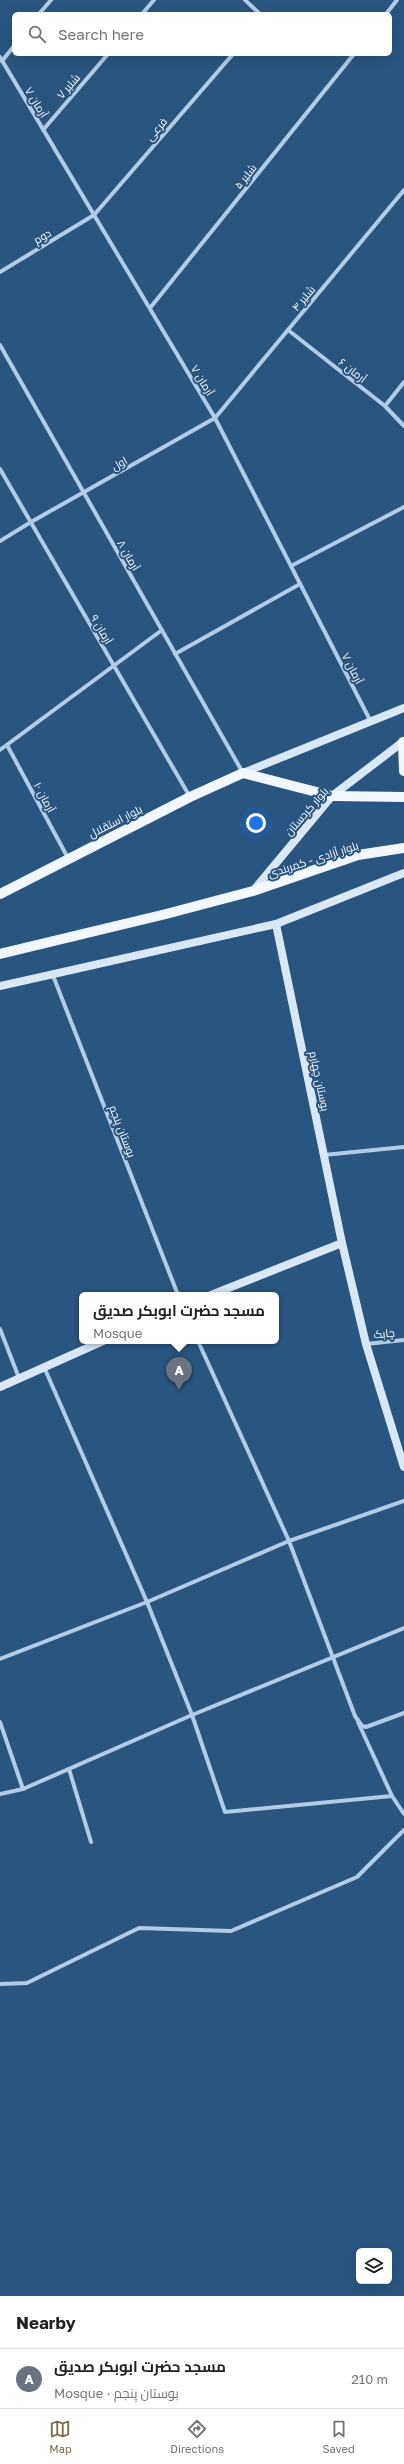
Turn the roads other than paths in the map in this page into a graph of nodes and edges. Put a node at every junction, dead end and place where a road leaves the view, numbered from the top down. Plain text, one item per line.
1 (51, 0) edge
2 (154, 0) edge
3 (245, 0) edge
4 (397, 0) edge
5 (41, 12) edge
6 (144, 12) edge
7 (258, 12) edge
8 (388, 12) edge
9 (12, 48) edge
10 (106, 56) edge
11 (231, 56) edge
12 (352, 56) edge
13 (1, 59) edge
14 (43, 130) junction
15 (404, 190) edge
16 (94, 215) junction
17 (0, 272) edge
18 (150, 308) junction
19 (288, 330) junction
20 (0, 345) edge
21 (404, 382) edge
22 (385, 406) junction
23 (215, 418) junction
24 (404, 426) edge
25 (0, 469) edge
26 (84, 493) junction
27 (404, 507) edge
28 (30, 522) junction
29 (0, 542) edge
30 (291, 566) junction
31 (300, 584) junction
32 (162, 630) junction
33 (175, 654) junction
34 (113, 666) junction
35 (404, 708) edge
36 (371, 722) junction
37 (403, 741) edge
38 (7, 745) junction
39 (0, 750) edge
40 (404, 771) edge
41 (243, 773) junction
42 (332, 796) junction
43 (190, 797) junction
44 (404, 797) edge
45 (404, 848) edge
46 (68, 858) junction
47 (404, 873) edge
48 (253, 891) junction
49 (0, 894) edge
50 (276, 924) junction
51 (0, 954) edge
52 (52, 973) junction
53 (0, 986) edge
54 (404, 1147) edge
55 (324, 1155) junction
56 (342, 1243) junction
57 (177, 1292) edge
58 (219, 1292) edge
59 (0, 1329) edge
60 (404, 1340) edge
61 (97, 1344) edge
62 (199, 1344) edge
63 (366, 1344) junction
64 (44, 1367) junction
65 (19, 1378) junction
66 (0, 1387) edge
67 (404, 1468) edge
68 (404, 1501) edge
69 (289, 1541) junction
70 (147, 1602) junction
71 (404, 1628) edge
72 (333, 1657) junction
73 (0, 1659) edge
74 (404, 1713) edge
75 (192, 1714) junction
76 (0, 1722) edge
77 (358, 1722) junction
78 (69, 1769) junction
79 (23, 1788) junction
80 (0, 1794) edge
81 (392, 1796) junction
82 (404, 1814) edge
83 (404, 1830) edge
84 (91, 1842) dead end
85 (0, 1984) edge

1 - 5 street
2 - 6 street
3 - 7 street
4 - 8 street
9 - 13 street
10 - 14 street, شلیر ۷
11 - 16 street, فرعی
12 - 18 street, شلیر ۵
13 - 14 street, آرمان ۷
14 - 16 street, آرمان ۷
15 - 19 street, شلیر ۴
16 - 17 street, دوم
16 - 18 street, آرمان ۷
18 - 23 street, آرمان ۷
19 - 22 street, آرمان ۶
19 - 23 street, شلیر ۴
20 - 26 street, آرمان ۸
21 - 22 street
22 - 24 street, آرمان ۶
23 - 26 street, اول
23 - 30 street, آرمان ۷
25 - 28 street, آرمان ۹
26 - 28 street, اول
26 - 32 street, آرمان ۸
27 - 30 street
28 - 29 street, اول
28 - 34 street, آرمان ۹
30 - 31 street, آرمان ۷
31 - 33 street
31 - 36 street, آرمان ۷
32 - 33 street, آرمان ۸
32 - 34 street
33 - 41 street, آرمان ۸
34 - 38 street
34 - 43 street, آرمان ۹
35 - 36 street
36 - 41 street
37 - 40 main road
37 - 42 street, بلوار کردستان
38 - 39 street
38 - 46 street, آرمان ۱۰
41 - 42 main road
41 - 43 main road, بلوار استقلال
42 - 44 main road
42 - 48 street, بلوار کردستان
43 - 46 main road, بلوار استقلال
45 - 48 main road, بلوار آزادی - کمربندی
46 - 49 main road, بلوار استقلال
47 - 50 street
48 - 51 main road
50 - 52 street
50 - 55 street, بوستان چهارم
52 - 53 street
52 - 57 street, بوستان پنجم
54 - 55 street
55 - 56 street, بوستان چهارم
56 - 58 street
56 - 63 street, بوستان چهارم
59 - 65 street
60 - 63 street, چابک
61 - 64 street
62 - 69 street
63 - 67 street, بوستان چهارم
64 - 65 street
64 - 70 street
65 - 66 street
68 - 69 street
69 - 70 street
69 - 72 street
70 - 73 street
70 - 75 street
71 - 72 street
72 - 75 street
72 - 77 street
74 - 77 street
75 - 78 street
75 - 81 street
76 - 79 street
77 - 81 street
78 - 79 street
78 - 84 street
79 - 80 street
81 - 82 street
83 - 85 street

